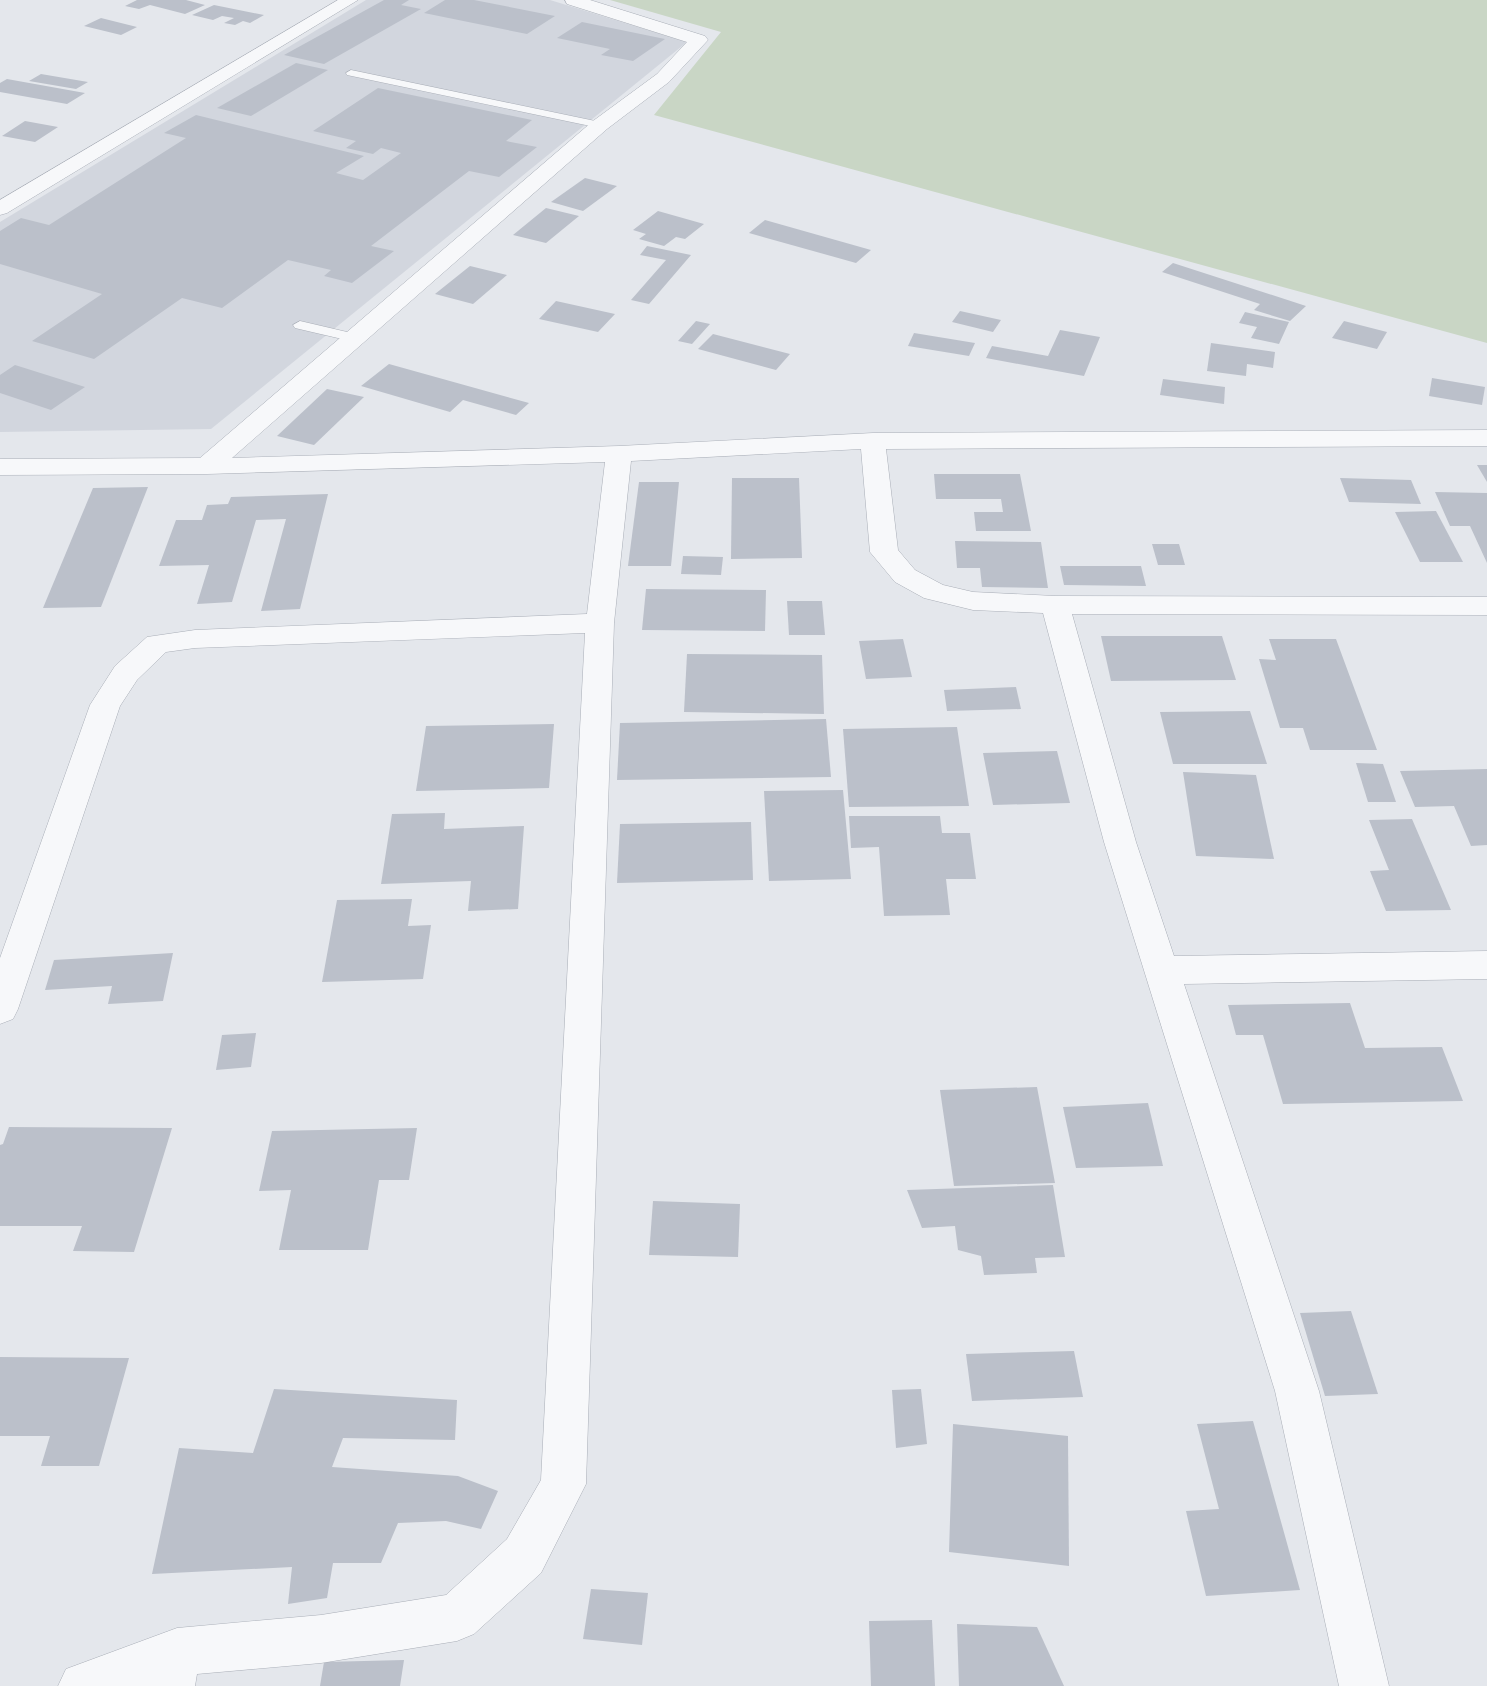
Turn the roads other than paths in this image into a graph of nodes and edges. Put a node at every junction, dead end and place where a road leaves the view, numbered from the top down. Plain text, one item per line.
1 (350, 0) edge
2 (573, 0) edge
3 (351, 73) dead end
4 (600, 125) junction
5 (0, 209) edge
6 (300, 325) dead end
7 (355, 338) junction
8 (1487, 438) edge
9 (873, 441) junction
10 (619, 454) junction
11 (207, 466) junction
12 (0, 467) edge
13 (1055, 605) junction
14 (1487, 606) edge
15 (600, 623) junction
16 (1487, 965) edge
17 (1162, 970) junction
18 (2, 1002) edge
19 (173, 1669) edge
20 (82, 1686) edge
21 (1364, 1686) edge

1 - 5 street
2 - 4 street
3 - 4 lane
4 - 7 street
6 - 7 lane
7 - 11 street
8 - 9 street
9 - 10 street
9 - 13 street
10 - 11 street
10 - 15 street
11 - 12 street
13 - 14 street
13 - 17 street
15 - 18 street
15 - 19 street
16 - 17 street
17 - 21 street
19 - 20 street

